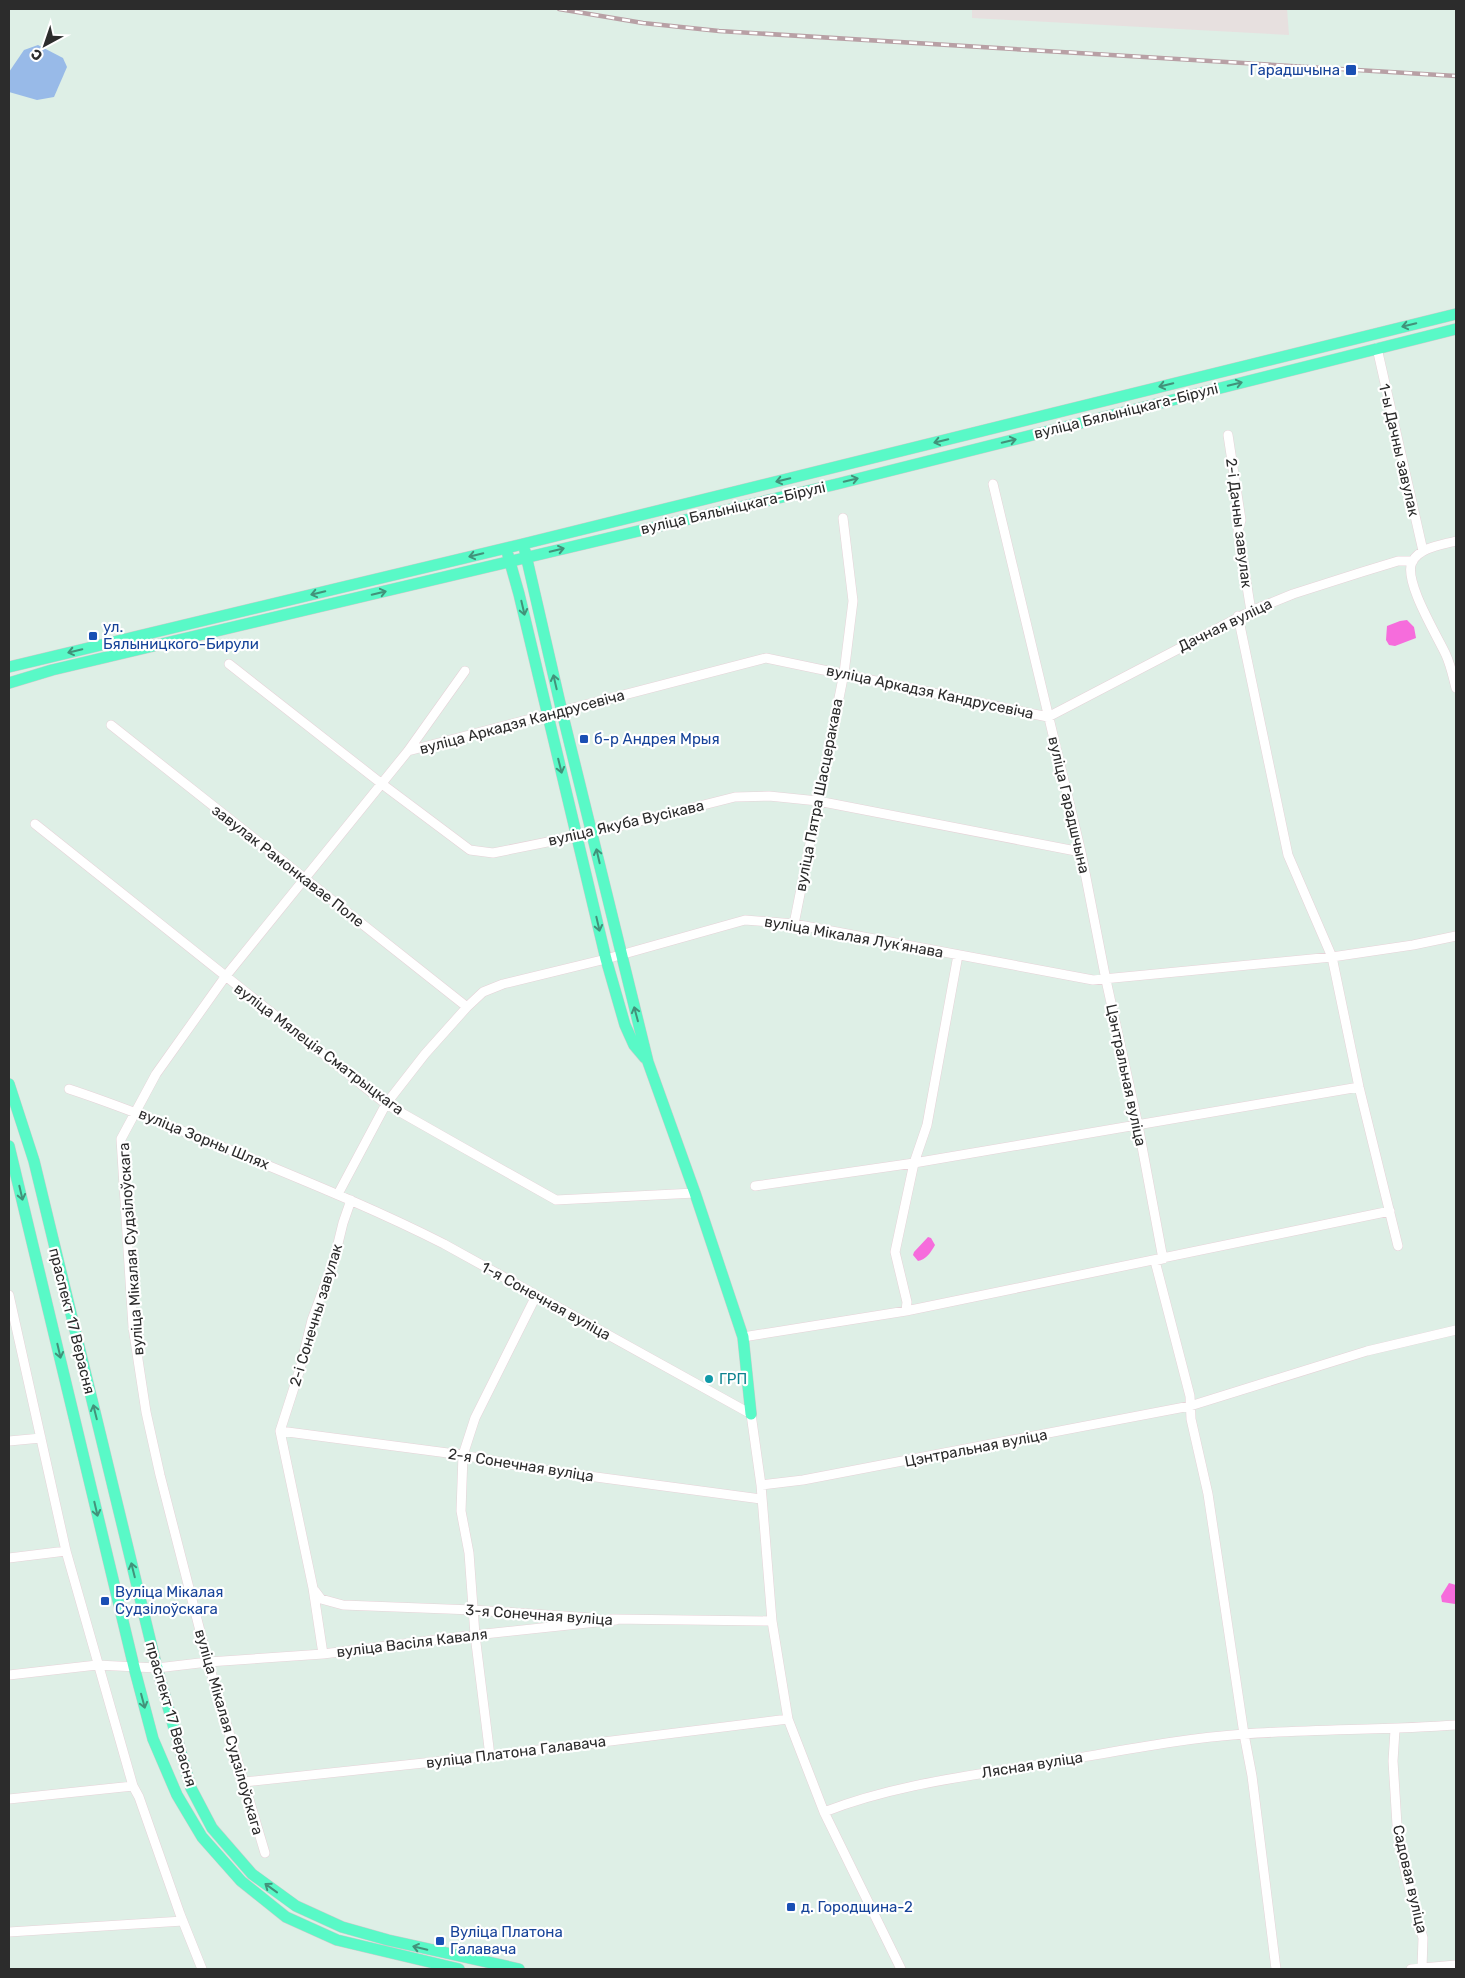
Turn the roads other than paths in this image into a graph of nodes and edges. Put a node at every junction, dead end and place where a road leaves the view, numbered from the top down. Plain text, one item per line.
1 (1456, 314) edge
2 (1456, 328) edge
3 (1376, 348) junction
4 (1228, 435) dead end
5 (993, 484) dead end
6 (844, 518) dead end
7 (1456, 541) edge
8 (523, 544) junction
9 (506, 548) junction
10 (1423, 551) junction
11 (526, 558) junction
12 (510, 561) junction
13 (1413, 561) junction
14 (1251, 610) junction
15 (1238, 616) junction
16 (1456, 654) edge
17 (1446, 656) junction
18 (229, 664) dead end
19 (9, 667) edge
20 (465, 671) dead end
21 (844, 673) junction
22 (9, 683) edge
23 (1456, 688) edge
24 (562, 712) junction
25 (548, 716) junction
26 (1048, 717) junction
27 (110, 725) dead end
28 (408, 751) junction
29 (382, 784) junction
30 (818, 801) junction
31 (35, 824) dead end
32 (592, 833) junction
33 (578, 836) junction
34 (1081, 852) junction
35 (305, 880) junction
36 (794, 924) junction
37 (1456, 936) edge
38 (620, 955) junction
39 (958, 955) junction
40 (1332, 957) junction
41 (606, 959) junction
42 (225, 977) junction
43 (1106, 980) junction
44 (467, 1007) junction
45 (648, 1062) junction
46 (9, 1084) edge
47 (1359, 1087) junction
48 (69, 1089) dead end
49 (386, 1104) junction
50 (135, 1111) junction
51 (1138, 1125) junction
52 (9, 1146) edge
53 (914, 1163) junction
54 (755, 1186) dead end
55 (695, 1192) junction
56 (338, 1194) junction
57 (351, 1200) junction
58 (1390, 1212) junction
59 (1398, 1246) dead end
60 (1159, 1260) junction
61 (9, 1295) edge
62 (536, 1296) junction
63 (906, 1311) junction
64 (1456, 1330) edge
65 (743, 1337) junction
66 (1190, 1406) junction
67 (751, 1414) junction
68 (280, 1431) junction
69 (40, 1438) junction
70 (9, 1441) edge
71 (463, 1455) junction
72 (760, 1485) junction
73 (761, 1499) junction
74 (66, 1551) junction
75 (9, 1558) edge
76 (313, 1588) junction
77 (473, 1610) junction
78 (616, 1620) junction
79 (772, 1620) junction
80 (475, 1635) junction
81 (323, 1654) junction
82 (208, 1662) junction
83 (97, 1665) junction
84 (134, 1667) junction
85 (157, 1668) junction
86 (9, 1675) edge
87 (788, 1719) junction
88 (1456, 1725) edge
89 (1395, 1730) junction
90 (1244, 1734) junction
91 (490, 1756) junction
92 (244, 1782) junction
93 (133, 1786) junction
94 (9, 1799) edge
95 (824, 1812) junction
96 (265, 1853) dead end
97 (183, 1921) junction
98 (9, 1932) edge
99 (1456, 1965) edge
100 (1422, 1968) junction
101 (202, 1969) edge
102 (459, 1969) edge
103 (519, 1969) edge
104 (901, 1969) edge
105 (1276, 1969) edge
106 (1411, 1969) edge

1 -> 8 main road, вуліца Бялыніцкага-Бірулі
2 - 3 main road, вуліца Бялыніцкага-Бірулі
3 - 10 street, 1-ы Дачны завулак
11 -> 3 main road, вуліца Бялыніцкага-Бірулі
4 - 14 street, 2-і Дачны завулак
5 - 26 street, вуліца Гарадшчына
6 - 21 street, вуліца Пятра Шасцеракава
7 - 10 street
8 - 9 main road, вуліца Бялыніцкага-Бірулі
8 - 11 main road
9 - 12 main road
9 -> 19 main road, вуліца Бялыніцкага-Бірулі
10 - 13 street
11 - 12 main road, вуліца Бялыніцкага-Бірулі
24 -> 11 main road
22 -> 12 main road, вуліца Бялыніцкага-Бірулі
12 -> 25 main road
13 - 14 street, Дачная вуліца
13 - 17 street
14 - 15 street, Дачная вуліца
15 - 26 street, Дачная вуліца
15 - 40 street
16 - 17 street
17 - 23 street
18 - 29 street, вуліца Якуба Вусікава
20 - 28 street
21 - 24 street, вуліца Аркадзя Кандрусевіча
21 - 26 street, вуліца Аркадзя Кандрусевіча
21 - 30 street, вуліца Пятра Шасцеракава
24 - 25 street, вуліца Аркадзя Кандрусевіча
24 - 32 main road
25 - 28 street, вуліца Аркадзя Кандрусевіча
25 -> 33 main road
26 - 34 street, вуліца Гарадшчына
27 - 35 street, завулак Рамонкавае Поле
28 - 29 street, вуліца Аркадзя Кандрусевіча
29 - 33 street, вуліца Якуба Вусікава
29 - 35 street, вуліца Аркадзя Кандрусевіча
30 - 32 street, вуліца Якуба Вусікава
30 - 34 street, вуліца Якуба Вусікава
30 - 36 street, вуліца Пятра Шасцеракава
31 - 42 street, вуліца Мялеція Сматрыцкага
32 - 33 street, вуліца Якуба Вусікава
38 -> 32 main road
33 -> 41 main road
34 - 43 street, вуліца Гарадшчына
35 - 42 street, вуліца Аркадзя Кандрусевіча
35 - 44 street, завулак Рамонкавае Поле
36 - 38 street, вуліца Мікалая Лукʼянава
36 - 39 street, вуліца Мікалая Лукʼянава
37 - 40 street, вуліца Мікалая Лукʼянава
38 - 41 street, вуліца Мікалая Лукʼянава
45 -> 38 main road
39 - 43 street, вуліца Мікалая Лукʼянава
39 - 53 street
40 - 43 street, вуліца Мікалая Лукʼянава
40 - 47 street
41 - 44 street, вуліца Мікалая Лукʼянава
41 - 45 main road
42 - 49 street, вуліца Мялеція Сматрыцкага
42 - 50 street, вуліца Аркадзя Кандрусевіча
43 - 51 street, Цэнтральная вуліца
44 - 49 street, вуліца Мікалая Лукʼянава
45 - 55 main road
85 -> 46 main road, праспект 17 Верасня
47 - 51 street
47 - 58 street
48 - 50 street, вуліца Зорны Шлях
49 - 55 street, вуліца Мялеція Сматрыцкага
49 - 56 street, вуліца Мікалая Лукʼянава
50 - 56 street, вуліца Зорны Шлях
50 - 82 street, вуліца Мікалая Судзілоўскага
51 - 53 street
51 - 60 street, Цэнтральная вуліца
52 -> 84 main road, праспект 17 Верасня
53 - 54 street
53 - 63 street
55 - 65 main road
56 - 57 street, 1-я Сонечная вуліца
57 - 62 street, 1-я Сонечная вуліца
57 - 68 street, 2-і Сонечны завулак
58 - 59 street
58 - 60 street
60 - 63 street
60 - 66 street, Цэнтральная вуліца
61 - 69 street
62 - 67 street, 1-я Сонечная вуліца
62 - 71 street
63 - 65 street
64 - 66 street, Цэнтральная вуліца
65 - 67 main road
66 - 72 street, Цэнтральная вуліца
66 - 90 street, Цэнтральная вуліца
67 - 72 street
68 - 71 street, 2-я Сонечная вуліца
68 - 76 street
69 - 70 street
69 - 74 street
71 - 73 street, 2-я Сонечная вуліца
71 - 77 street
72 - 73 street
73 - 79 street
74 - 75 street
74 - 83 street
76 - 77 street, 3-я Сонечная вуліца
76 - 81 street
77 - 78 street, 3-я Сонечная вуліца
77 - 80 street
78 - 79 street, 3-я Сонечная вуліца
78 - 80 street, вуліца Васіля Каваля
79 - 87 street
80 - 81 street, вуліца Васіля Каваля
80 - 91 street
81 - 82 street, вуліца Васіля Каваля
82 - 85 street, вуліца Васіля Каваля
82 - 92 street, вуліца Мікалая Судзілоўскага
83 - 84 street, вуліца Васіля Каваля
83 - 86 street, вуліца Васіля Каваля
83 - 93 street
84 - 85 street, вуліца Васіля Каваля
84 -> 102 main road, праспект 17 Верасня
103 -> 85 main road, праспект 17 Верасня
87 - 91 street, вуліца Платона Галавача
87 - 95 street
88 - 89 street, Лясная вуліца
89 - 90 street, Лясная вуліца
89 - 100 street, Садовая вуліца
90 - 95 street, Лясная вуліца
90 - 105 street
91 - 92 street, вуліца Платона Галавача
92 - 96 street, вуліца Мікалая Судзілоўскага
93 - 94 street
93 - 97 street
95 - 104 street
97 - 98 street
97 - 101 street
99 - 100 street
100 - 106 street

